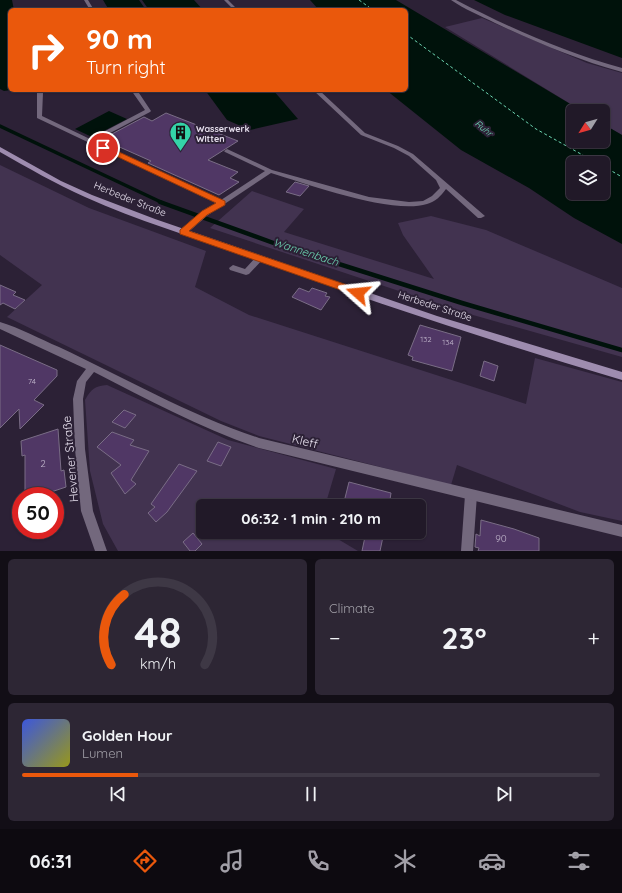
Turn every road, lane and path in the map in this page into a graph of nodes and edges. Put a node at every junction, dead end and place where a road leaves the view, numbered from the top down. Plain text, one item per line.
1 (226, 0) edge
2 (453, 0) edge
3 (234, 8) edge
4 (622, 70) edge
5 (40, 92) edge
6 (135, 92) edge
7 (318, 92) edge
8 (90, 141) junction
9 (0, 149) edge
10 (227, 151) dead end
11 (270, 171) junction
12 (439, 179) junction
13 (222, 203) junction
14 (481, 216) dead end
15 (183, 232) junction
16 (260, 258) junction
17 (233, 268) dead end
18 (0, 325) edge
19 (93, 368) junction
20 (622, 376) edge
21 (471, 495) junction
22 (622, 531) edge
23 (101, 551) edge
24 (467, 551) edge

1 - 3 street
2 - 4 street
5 - 8 street
6 - 8 street
7 - 12 street
8 - 13 street
9 - 15 main road, Herbeder Straße
10 - 11 street
11 - 12 street
11 - 13 street
12 - 14 street
13 - 15 street
15 - 16 main road, Herbeder Straße
16 - 17 street
16 - 20 main road, Herbeder Straße
18 - 19 street, Kleff
19 - 21 street, Kleff
19 - 23 street, Hevener Straße
21 - 22 street, Kleff
21 - 24 street

